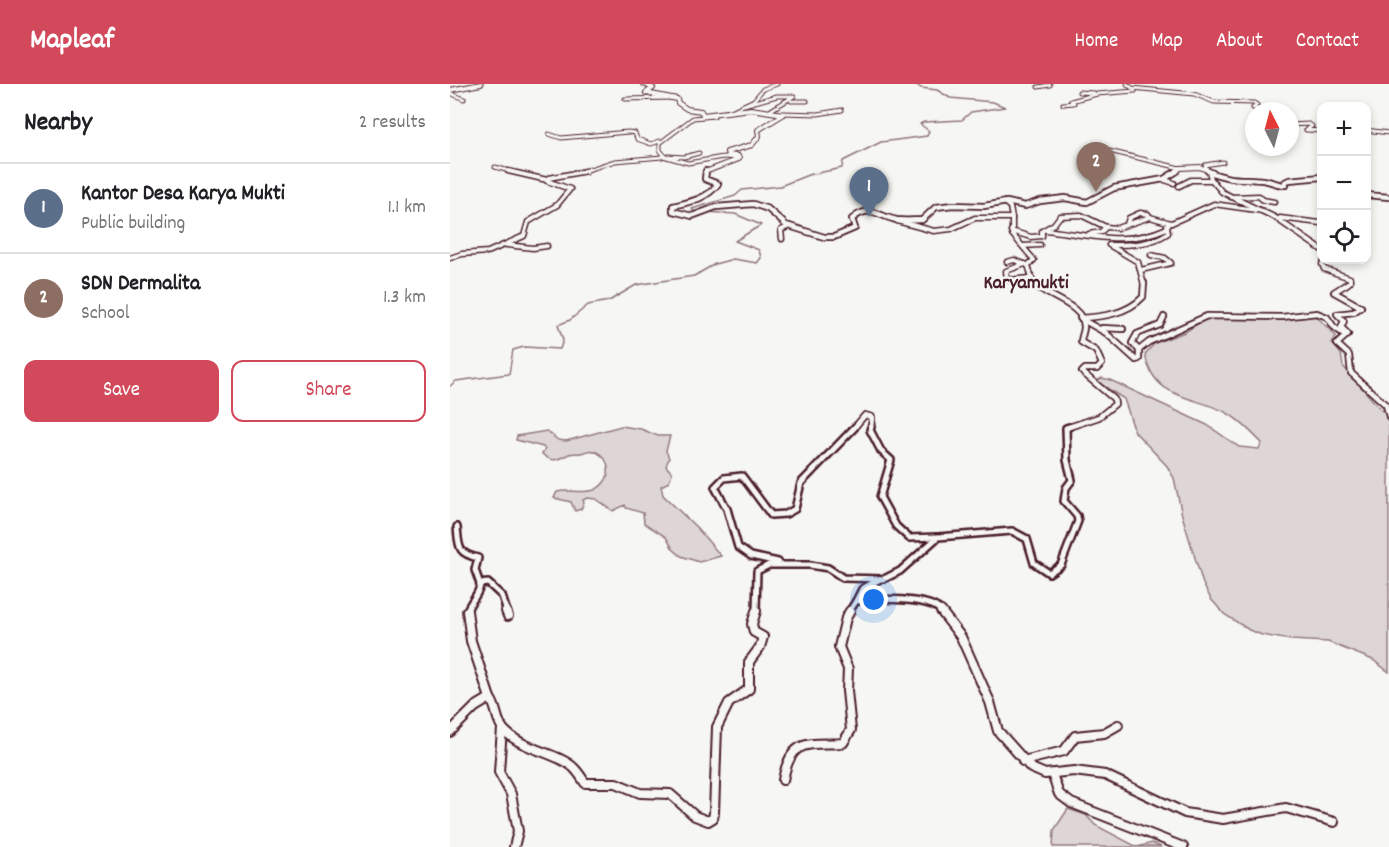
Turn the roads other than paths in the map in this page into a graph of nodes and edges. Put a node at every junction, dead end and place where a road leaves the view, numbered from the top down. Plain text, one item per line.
1 (481, 84) edge
2 (644, 84) edge
3 (777, 84) edge
4 (1127, 84) edge
5 (1048, 85) edge
6 (1055, 85) edge
7 (1038, 87) dead end
8 (450, 91) edge
9 (1127, 91) junction
10 (1158, 91) junction
11 (1183, 91) dead end
12 (1079, 92) dead end
13 (1099, 93) junction
14 (1139, 93) dead end
15 (1108, 94) dead end
16 (803, 95) dead end
17 (1197, 95) junction
18 (794, 96) junction
19 (673, 98) junction
20 (464, 99) dead end
21 (625, 99) dead end
22 (789, 101) junction
23 (807, 101) dead end
24 (1063, 104) dead end
25 (1245, 104) edge
26 (744, 105) junction
27 (771, 110) junction
28 (842, 110) dead end
29 (731, 111) junction
30 (783, 113) junction
31 (714, 116) junction
32 (1299, 125) edge
33 (1371, 130) edge
34 (1317, 131) edge
35 (1389, 133) edge
36 (549, 134) dead end
37 (580, 134) dead end
38 (572, 138) junction
39 (665, 139) junction
40 (1109, 151) dead end
41 (699, 153) dead end
42 (663, 156) junction
43 (739, 158) junction
44 (1223, 162) dead end
45 (495, 167) dead end
46 (1180, 168) junction
47 (1208, 170) junction
48 (1317, 177) edge
49 (547, 180) junction
50 (1166, 180) junction
51 (1211, 180) junction
52 (1174, 183) dead end
53 (1179, 186) dead end
54 (1371, 195) edge
55 (1231, 197) junction
56 (1389, 197) edge
57 (1004, 202) junction
58 (1275, 202) dead end
59 (1263, 211) junction
60 (1275, 217) junction
61 (1012, 218) junction
62 (896, 220) junction
63 (1171, 223) junction
64 (1317, 223) edge
65 (790, 226) junction
66 (1106, 227) junction
67 (1167, 228) junction
68 (1044, 230) junction
69 (1011, 231) junction
70 (1089, 234) junction
71 (782, 239) dead end
72 (1040, 245) dead end
73 (547, 246) dead end
74 (1023, 246) junction
75 (500, 247) junction
76 (1317, 248) edge
77 (1151, 255) dead end
78 (450, 258) edge
79 (1007, 262) dead end
80 (1322, 264) edge
81 (1027, 265) junction
82 (1141, 270) junction
83 (1031, 278) junction
84 (1164, 317) dead end
85 (1081, 319) junction
86 (1100, 328) junction
87 (1123, 329) dead end
88 (1346, 336) junction
89 (1139, 350) junction
90 (1389, 417) edge
91 (457, 527) dead end
92 (938, 537) junction
93 (794, 565) junction
94 (1046, 572) joint
95 (880, 579) junction
96 (480, 584) junction
97 (856, 601) junction
98 (508, 616) dead end
99 (490, 698) junction
100 (1118, 725) dead end
101 (502, 729) junction
102 (450, 732) edge
103 (1023, 761) junction
104 (1052, 774) junction
105 (783, 780) dead end
106 (1334, 822) dead end
107 (514, 847) edge
108 (1183, 847) edge

1 - 8 street
2 - 19 street
3 - 26 street
4 - 10 street
5 - 6 street
5 - 7 street
8 - 20 street
9 - 10 street
9 - 13 street
9 - 14 street
10 - 17 street
11 - 17 street
12 - 13 street
13 - 15 street
13 - 24 street
16 - 18 street
17 - 25 street
18 - 22 street
18 - 26 street
19 - 21 street
19 - 31 street
22 - 23 street
22 - 27 street
26 - 29 street
27 - 29 street
27 - 30 street
28 - 30 street
29 - 31 street
30 - 43 street
31 - 39 street
32 - 34 street
33 - 35 street
36 - 38 street
37 - 38 street
38 - 39 street
39 - 42 street
40 - 46 street
41 - 42 street
42 - 43 street
42 - 49 street
43 - 65 street
44 - 47 street
45 - 49 street
46 - 47 street
46 - 50 street
47 - 48 street
47 - 51 street
49 - 75 street
50 - 52 street
50 - 57 street
51 - 53 street
51 - 55 street
54 - 56 street
55 - 58 street
55 - 59 street
57 - 61 street
57 - 62 street
59 - 60 street
59 - 63 street
60 - 64 street
60 - 76 street
61 - 62 street
61 - 69 street
62 - 65 street
63 - 66 street
63 - 67 street
65 - 71 street
66 - 68 street
66 - 70 street
67 - 70 street
67 - 82 street
68 - 69 street
68 - 70 street
69 - 74 street
72 - 74 street
73 - 75 street
74 - 81 street
75 - 78 street
77 - 82 street
79 - 81 street
80 - 88 street
81 - 83 street
81 - 83 street
82 - 85 street
83 - 85 street
84 - 89 street
85 - 86 street
85 - 94 street
86 - 87 street
86 - 89 street
88 - 89 street
88 - 90 street
91 - 96 street
92 - 93 street
92 - 94 street
92 - 95 street
93 - 95 street
93 - 101 street
95 - 97 street
96 - 98 street
96 - 99 street
97 - 103 street
97 - 105 street
99 - 101 street
99 - 102 street
100 - 103 street
101 - 107 street
103 - 104 street
104 - 106 street
104 - 108 street

